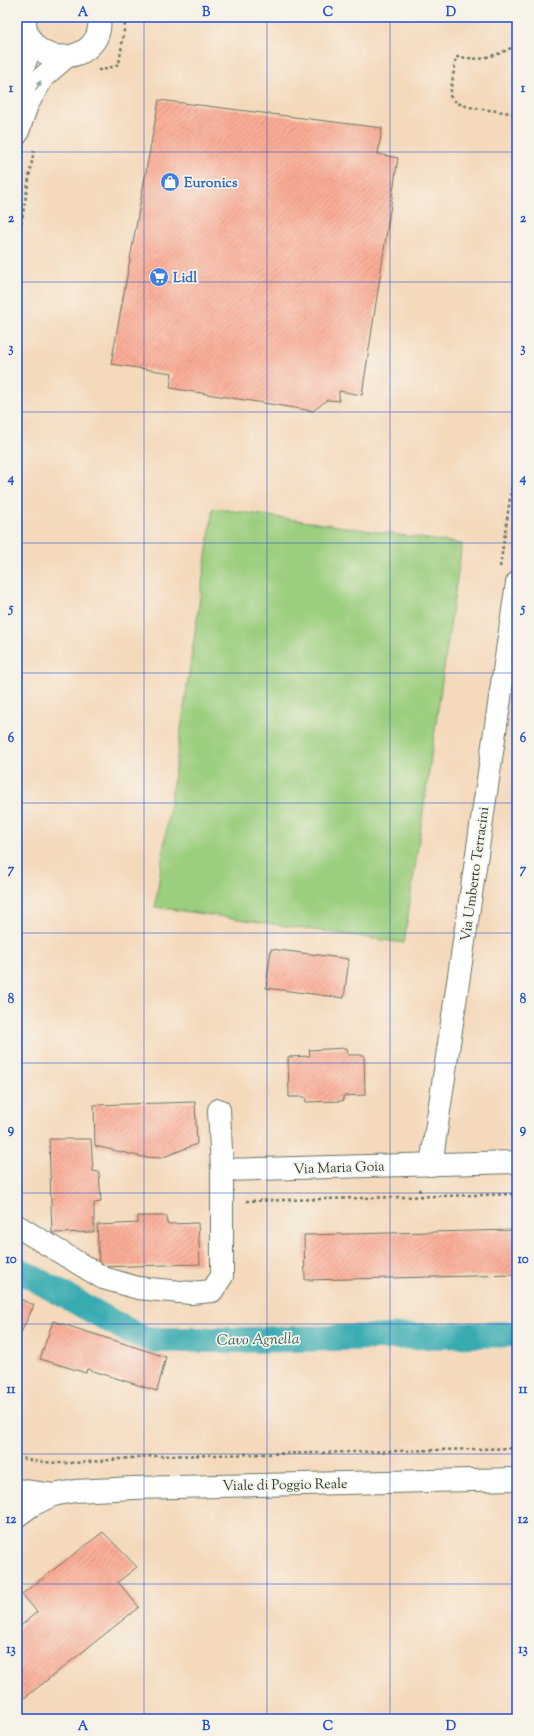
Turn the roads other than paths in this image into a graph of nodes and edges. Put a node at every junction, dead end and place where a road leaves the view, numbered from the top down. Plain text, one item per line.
1 (25, 17) edge
2 (99, 17) edge
3 (32, 42) junction
4 (65, 58) junction
5 (17, 86) edge
6 (17, 134) edge
7 (517, 583) edge
8 (219, 1110) dead end
9 (517, 1162) edge
10 (431, 1165) junction
11 (222, 1170) junction
12 (17, 1226) edge
13 (517, 1479) edge
14 (17, 1490) edge
15 (53, 1495) junction
16 (17, 1516) edge

1 - 3 street
2 - 4 street
3 - 4 street
3 - 5 street
6 -> 4 street
7 - 10 street, Via Umberto Terracini
8 - 11 street
9 - 10 street, Via Maria Goia
10 - 11 street, Via Maria Goia
11 - 12 street
13 - 15 street, Viale di Poggio Reale
14 - 15 street, Viale di Poggio Reale
15 - 16 street, Viale di Poggio Reale

